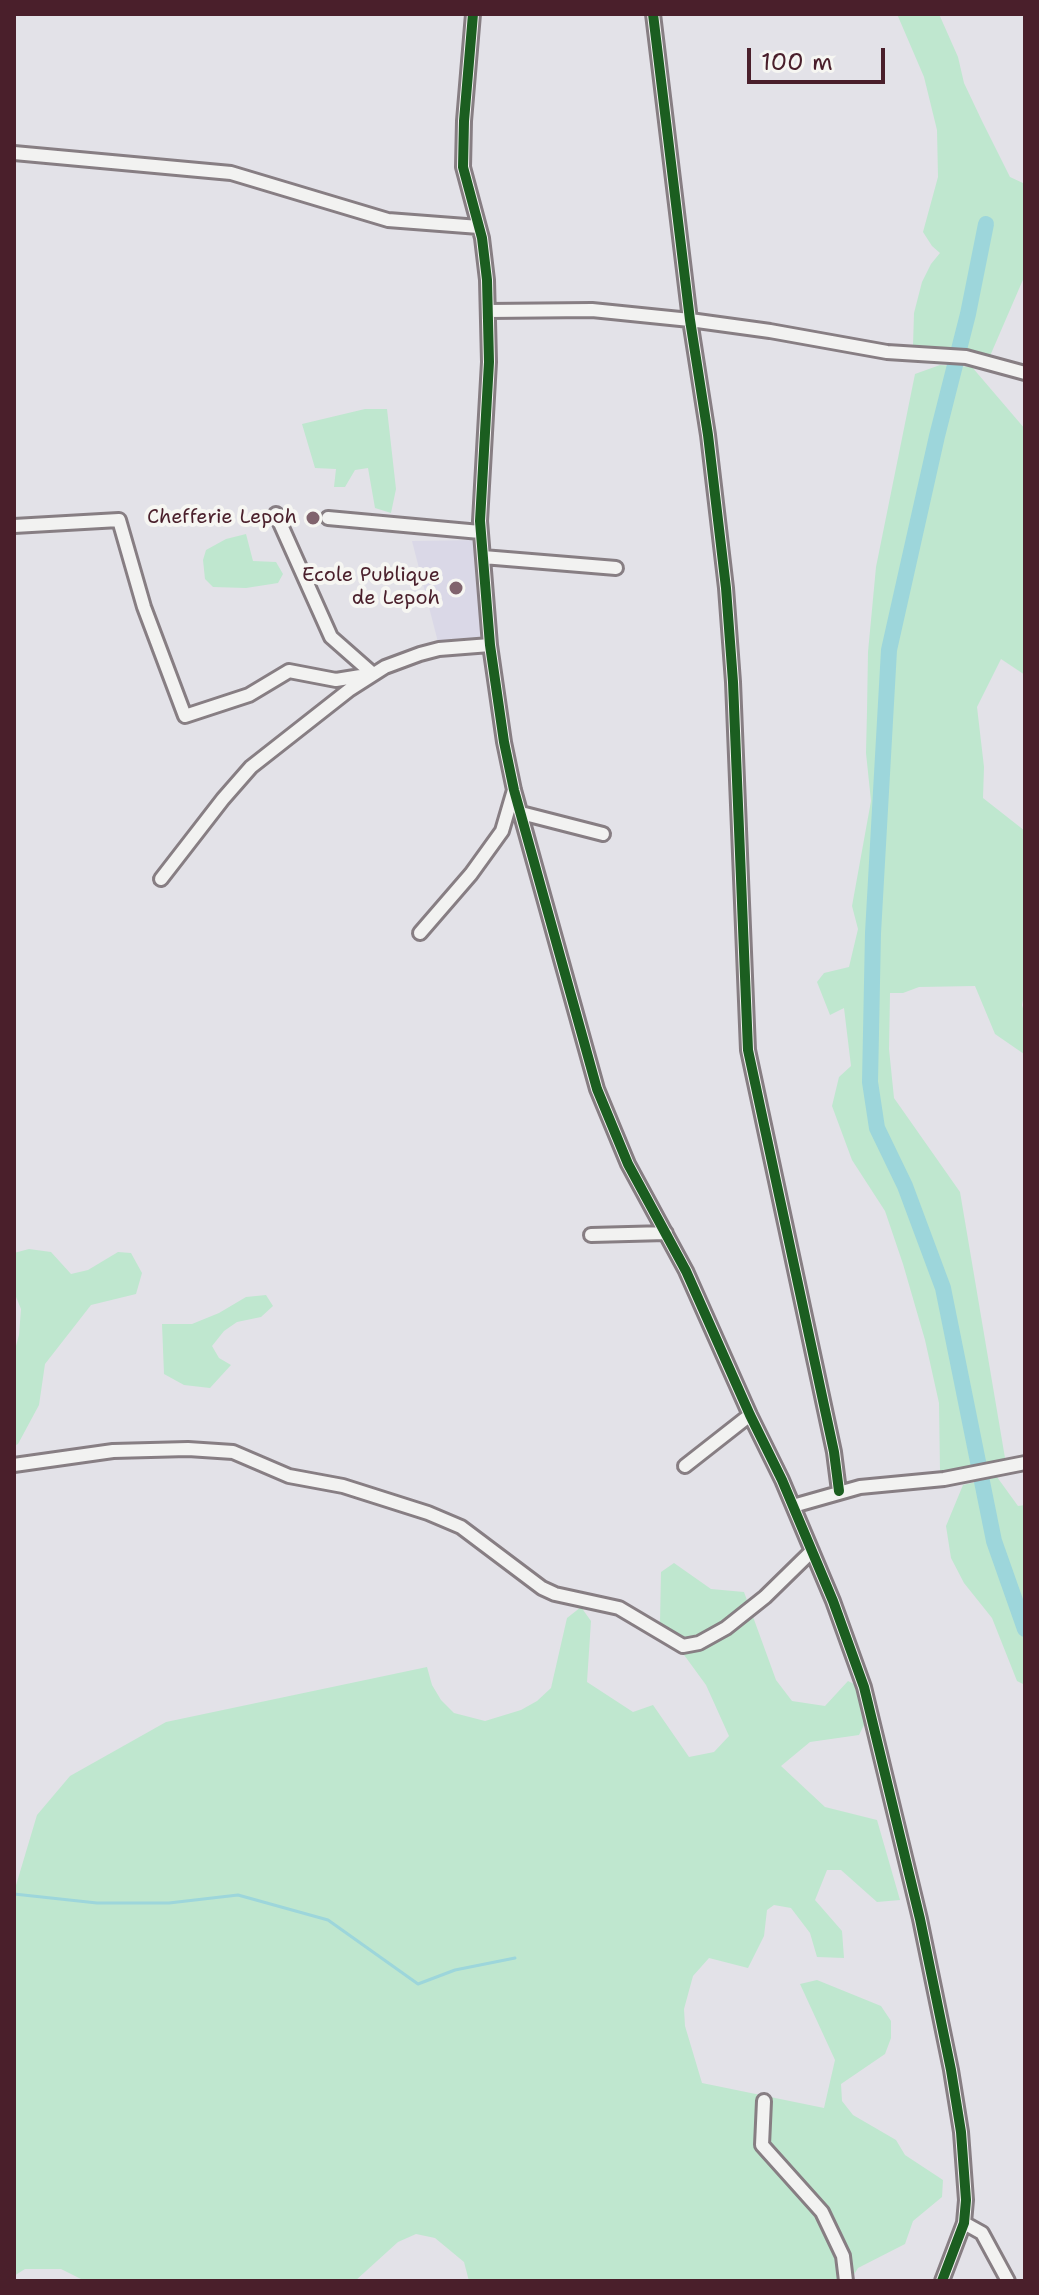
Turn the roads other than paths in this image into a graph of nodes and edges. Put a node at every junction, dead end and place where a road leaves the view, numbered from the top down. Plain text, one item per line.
1 (473, 14) edge
2 (653, 14) edge
3 (14, 153) edge
4 (479, 227) junction
5 (488, 311) junction
6 (690, 320) junction
7 (1025, 373) edge
8 (276, 514) dead end
9 (328, 518) dead end
10 (14, 526) edge
11 (480, 532) junction
12 (483, 557) junction
13 (616, 568) dead end
14 (490, 645) junction
15 (373, 674) junction
16 (514, 790) junction
17 (521, 813) junction
18 (603, 834) dead end
19 (161, 879) dead end
20 (420, 933) dead end
21 (666, 1233) junction
22 (591, 1235) dead end
23 (750, 1415) junction
24 (1025, 1463) edge
25 (14, 1465) edge
26 (685, 1466) dead end
27 (839, 1491) junction
28 (793, 1506) junction
29 (812, 1551) junction
30 (764, 2101) dead end
31 (964, 2223) junction
32 (846, 2281) edge
33 (942, 2281) edge
34 (1008, 2281) edge

1 - 4 street
2 - 6 street
3 - 4 street
4 - 5 street
5 - 6 street
5 - 11 street
6 - 7 street
6 - 27 street
8 - 15 street
9 - 11 street
10 - 15 street
11 - 12 street
12 - 13 street
12 - 14 street
14 - 15 street
14 - 16 street
15 - 19 street
16 - 17 street
16 - 20 street
17 - 18 street
17 - 21 street
21 - 22 street
21 - 23 street
23 - 26 street
23 - 28 street
24 - 27 street
25 - 29 street
27 - 28 street
28 - 29 street
29 - 31 street
30 - 32 street
31 - 33 street
31 - 34 street

